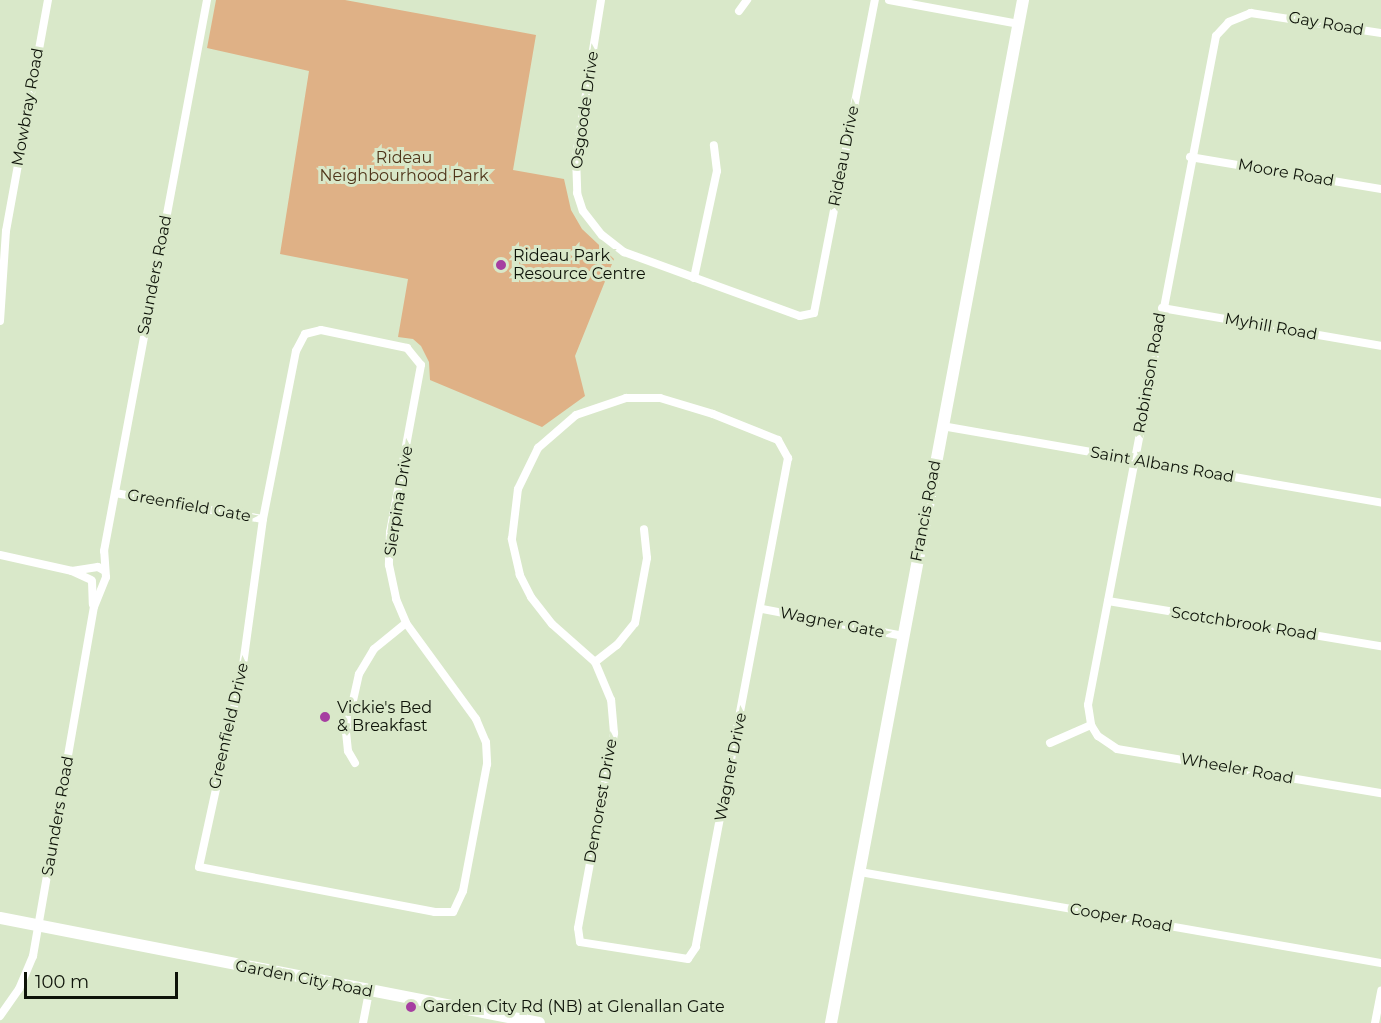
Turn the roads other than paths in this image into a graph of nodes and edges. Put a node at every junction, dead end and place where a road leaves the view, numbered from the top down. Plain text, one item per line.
1 (48, 0) edge
2 (207, 0) edge
3 (602, 0) edge
4 (747, 0) edge
5 (875, 0) edge
6 (889, 0) edge
7 (1023, 0) edge
8 (739, 11) dead end
9 (1237, 17) joint
10 (1018, 24) junction
11 (1381, 33) edge
12 (714, 145) dead end
13 (1190, 157) junction
14 (1381, 189) edge
15 (694, 278) junction
16 (1162, 308) junction
17 (814, 313) joint
18 (0, 321) edge
19 (306, 334) joint
20 (1381, 346) edge
21 (942, 426) junction
22 (786, 448) joint
23 (1134, 460) junction
24 (115, 493) junction
25 (1381, 503) edge
26 (263, 519) junction
27 (644, 529) dead end
28 (104, 551) junction
29 (0, 555) edge
30 (94, 568) junction
31 (72, 571) junction
32 (105, 575) junction
33 (91, 580) junction
34 (1107, 601) junction
35 (94, 607) junction
36 (762, 609) junction
37 (406, 622) junction
38 (903, 636) junction
39 (1381, 646) edge
40 (595, 662) junction
41 (1091, 725) junction
42 (1050, 743) dead end
43 (355, 763) dead end
44 (1381, 794) edge
45 (860, 872) junction
46 (453, 912) joint
47 (0, 918) edge
48 (39, 925) junction
49 (578, 927) joint
50 (1381, 963) edge
51 (1381, 991) edge
52 (369, 992) junction
53 (0, 1016) edge
54 (363, 1023) edge
55 (539, 1023) edge
56 (831, 1023) edge
57 (1375, 1023) edge

1 - 18 street, Mowbray Road
2 - 24 street, Saunders Road
3 - 15 street, Osgoode Drive
4 - 8 street
5 - 17 street, Rideau Drive
6 - 10 street
7 - 10 street, Francis Road
9 - 11 street, Gay Road
9 - 13 street, Robinson Road
10 - 21 street, Francis Road
12 - 15 street
13 - 14 street, Moore Road
13 - 16 street, Robinson Road
15 - 17 street, Osgoode Drive
16 - 20 street, Myhill Road
16 - 23 street, Robinson Road
19 - 26 street, Greenfield Drive
19 - 37 street, Sierpina Drive
21 - 23 street, Saint Albans Road
21 - 38 street, Francis Road
22 - 36 street, Wagner Drive
22 - 40 street, Demorest Drive
23 - 25 street, Saint Albans Road
23 - 34 street, Robinson Road
24 - 26 street, Greenfield Gate
24 - 28 street, Saunders Road
26 - 46 street, Greenfield Drive
27 - 40 street
28 - 30 street, Saunders Road
28 - 32 street, Saunders Road
29 - 31 street
30 - 31 street
30 - 32 street
30 - 33 street, Saunders Road
31 - 33 street
32 - 33 street
32 - 35 street, Saunders Road
33 - 35 street, Saunders Road
34 - 39 street, Scotchbrook Road
34 - 41 street, Robinson Road
35 - 48 street, Saunders Road
36 - 38 street, Wagner Gate
36 - 49 street, Wagner Drive
37 - 43 street
37 - 46 street, Sierpina Drive
38 - 45 street, Francis Road
40 - 49 street, Demorest Drive
41 - 42 street
41 - 44 street, Wheeler Road
45 - 50 street, Cooper Road
45 - 56 street, Francis Road
47 - 48 street, Garden City Road
48 - 52 street, Garden City Road
48 - 53 street, Saunders Road
51 - 57 street
52 - 54 street
52 - 55 street, Garden City Road

